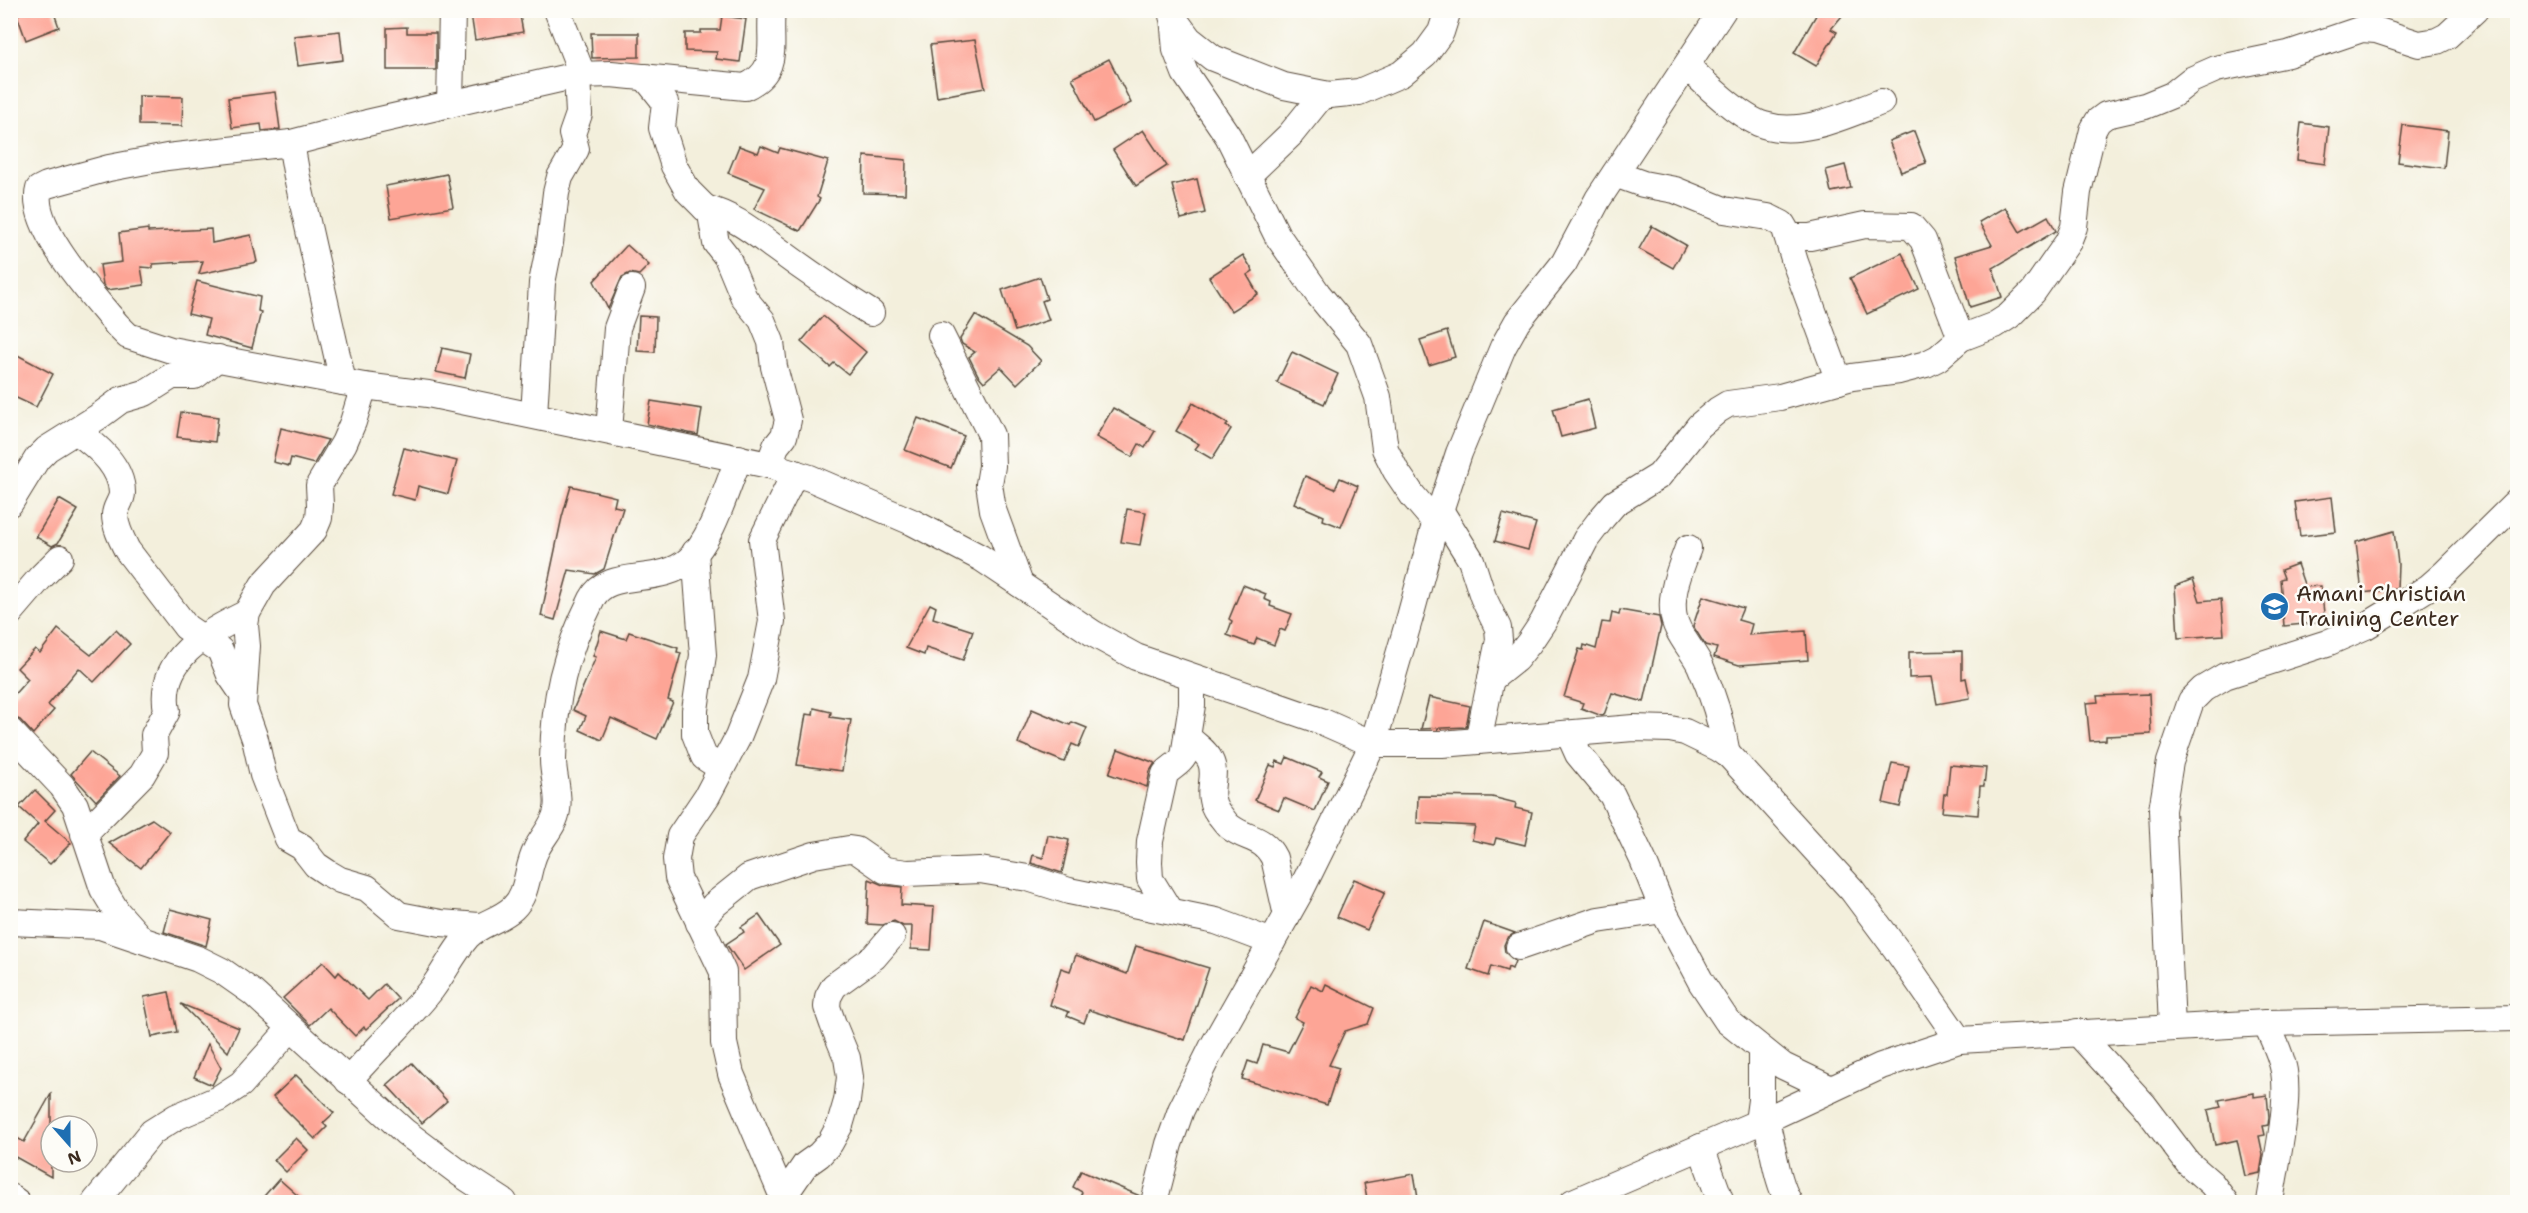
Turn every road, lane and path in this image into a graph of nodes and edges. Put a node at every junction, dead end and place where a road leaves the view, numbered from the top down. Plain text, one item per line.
1 (452, 10) edge
2 (557, 10) edge
3 (772, 10) edge
4 (1448, 10) edge
5 (1723, 10) edge
6 (2475, 10) edge
7 (1171, 14) edge
8 (1687, 66) junction
9 (580, 75) junction
10 (645, 77) junction
11 (1323, 94) junction
12 (1881, 102) dead end
13 (450, 104) junction
14 (291, 143) junction
15 (1615, 174) junction
16 (1247, 176) junction
17 (705, 208) junction
18 (1788, 237) junction
19 (632, 288) dead end
20 (871, 313) dead end
21 (941, 335) dead end
22 (1962, 338) junction
23 (218, 358) junction
24 (1839, 381) junction
25 (353, 384) junction
26 (534, 415) junction
27 (76, 431) junction
28 (609, 431) junction
29 (739, 458) junction
30 (769, 465) junction
31 (795, 473) junction
32 (2517, 501) edge
33 (10, 502) edge
34 (1438, 516) junction
35 (1688, 548) dead end
36 (695, 552) junction
37 (60, 558) dead end
38 (1020, 584) junction
39 (10, 613) edge
40 (247, 613) junction
41 (202, 638) junction
42 (1192, 678) junction
43 (1491, 679) junction
44 (243, 694) junction
45 (10, 732) edge
46 (1569, 734) junction
47 (1187, 737) junction
48 (1478, 741) junction
49 (1372, 744) junction
50 (1727, 754) junction
51 (721, 768) junction
52 (84, 834) junction
53 (1169, 910) junction
54 (1662, 910) junction
55 (1287, 916) junction
56 (10, 922) edge
57 (699, 924) junction
58 (479, 926) junction
59 (892, 936) dead end
60 (142, 940) junction
61 (1272, 942) junction
62 (1520, 947) dead end
63 (2517, 1018) edge
64 (2266, 1023) junction
65 (2172, 1027) junction
66 (291, 1028) junction
67 (2077, 1032) junction
68 (1959, 1040) junction
69 (1761, 1050) junction
70 (348, 1081) junction
71 (1831, 1089) junction
72 (1761, 1121) junction
73 (1701, 1147) junction
74 (10, 1197) edge
75 (784, 1200) edge
76 (1580, 1201) edge
77 (17, 1203) edge
78 (95, 1203) edge
79 (504, 1203) edge
80 (1154, 1203) edge
81 (1721, 1203) edge
82 (1789, 1203) edge
83 (2225, 1203) edge
84 (2270, 1203) edge

1 - 13 street
2 - 9 street
3 - 10 street
4 - 11 street
5 - 8 street
6 - 22 street
7 - 11 street
7 - 16 street
8 - 12 street
8 - 15 street
9 - 10 street
9 - 13 street
9 - 26 street
10 - 17 street
11 - 16 street
13 - 14 street
14 - 23 street
14 - 25 street
15 - 18 street
15 - 34 street
16 - 34 street
17 - 20 street
17 - 30 street
18 - 22 street
18 - 24 street
19 - 28 street
21 - 38 street
22 - 24 street
23 - 25 street
23 - 27 street
24 - 43 street
25 - 26 street
25 - 40 street
26 - 28 street
27 - 33 street
27 - 41 street
28 - 29 street
29 - 30 street
29 - 36 street
30 - 31 street
31 - 38 street
31 - 51 street
32 - 65 street
34 - 43 street
34 - 49 street
35 - 50 street
36 - 51 street
36 - 58 street
37 - 39 street
38 - 42 street
40 - 41 street
40 - 44 street
41 - 44 street
41 - 52 street
42 - 47 street
42 - 49 street
43 - 48 street
44 - 58 street
45 - 52 street
46 - 48 street
46 - 50 street
46 - 54 street
47 - 53 street
47 - 55 street
48 - 49 street
49 - 55 street
50 - 68 street
51 - 57 street
52 - 60 street
53 - 57 street
53 - 61 street
54 - 62 street
54 - 69 street
55 - 61 street
56 - 60 street
57 - 75 street
58 - 70 street
59 - 75 street
60 - 66 street
61 - 80 street
63 - 64 street
64 - 65 street
64 - 84 street
65 - 67 street
66 - 70 street
66 - 78 street
67 - 68 street
67 - 83 street
68 - 71 street
69 - 71 street
69 - 72 street
70 - 79 street
71 - 72 street
72 - 73 street
72 - 82 street
73 - 76 street
73 - 81 street
74 - 77 street

